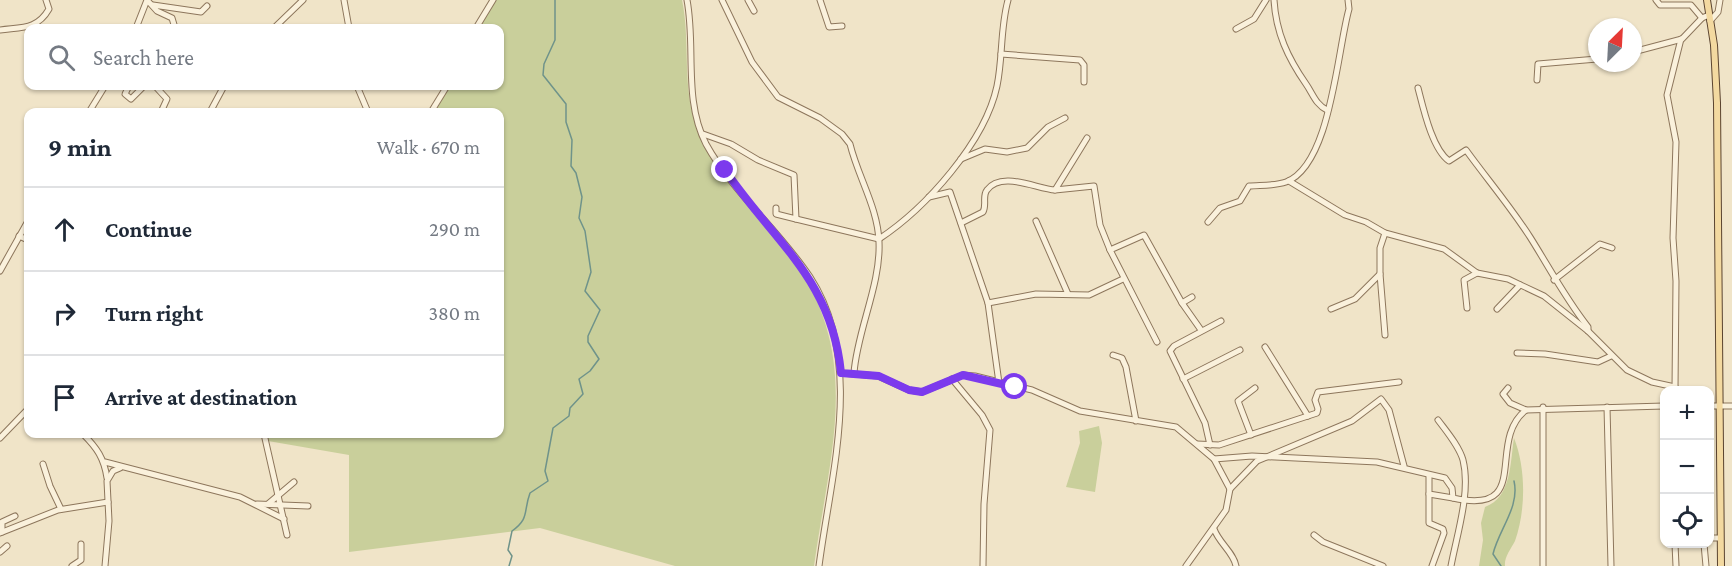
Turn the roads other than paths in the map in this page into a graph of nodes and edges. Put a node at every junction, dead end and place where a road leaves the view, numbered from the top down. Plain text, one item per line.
1 (46, 0) edge
2 (147, 0) edge
3 (303, 0) edge
4 (344, 0) edge
5 (493, 0) edge
6 (687, 0) edge
7 (722, 0) edge
8 (748, 0) edge
9 (820, 0) edge
10 (1008, 0) edge
11 (1266, 0) edge
12 (1274, 0) edge
13 (1348, 0) edge
14 (1656, 0) edge
15 (1707, 0) edge
16 (1720, 0) edge
17 (153, 5) junction
18 (207, 6) dead end
19 (754, 11) dead end
20 (1707, 18) junction
21 (37, 24) edge
22 (138, 24) edge
23 (174, 24) edge
24 (278, 24) edge
25 (348, 24) edge
26 (478, 24) edge
27 (842, 26) dead end
28 (24, 27) edge
29 (1236, 29) dead end
30 (0, 30) edge
31 (1681, 39) junction
32 (1642, 50) edge
33 (1001, 54) junction
34 (1588, 60) edge
35 (1537, 80) dead end
36 (1084, 82) dead end
37 (1418, 88) dead end
38 (103, 90) edge
39 (127, 90) edge
40 (140, 90) edge
41 (158, 90) edge
42 (222, 90) edge
43 (359, 90) edge
44 (445, 90) edge
45 (91, 108) edge
46 (163, 108) edge
47 (212, 108) edge
48 (366, 108) edge
49 (433, 108) edge
50 (1327, 110) junction
51 (1065, 118) dead end
52 (703, 134) junction
53 (1088, 138) dead end
54 (961, 159) junction
55 (1289, 181) junction
56 (1055, 190) junction
57 (928, 197) junction
58 (776, 208) dead end
59 (796, 219) junction
60 (1036, 220) dead end
61 (1208, 222) dead end
62 (961, 223) junction
63 (24, 228) edge
64 (1385, 233) junction
65 (19, 236) junction
66 (24, 238) edge
67 (879, 239) junction
68 (1612, 248) dead end
69 (1110, 250) junction
70 (0, 271) edge
71 (1477, 273) junction
72 (1380, 274) junction
73 (1124, 279) junction
74 (1554, 280) junction
75 (1520, 285) junction
76 (1068, 294) junction
77 (1192, 297) dead end
78 (988, 303) junction
79 (1182, 303) junction
80 (1467, 308) dead end
81 (1331, 309) dead end
82 (1497, 309) dead end
83 (1221, 321) dead end
84 (1201, 330) junction
85 (1588, 331) junction
86 (1385, 335) dead end
87 (1157, 342) dead end
88 (1265, 347) dead end
89 (1240, 350) dead end
90 (1517, 353) dead end
91 (1113, 355) dead end
92 (1611, 356) junction
93 (841, 373) junction
94 (854, 373) junction
95 (952, 379) junction
96 (1183, 379) junction
97 (1399, 382) dead end
98 (999, 383) junction
99 (1666, 386) edge
100 (1675, 386) edge
101 (1255, 388) dead end
102 (1508, 388) dead end
103 (1607, 406) junction
104 (1660, 406) edge
105 (1714, 406) edge
106 (1719, 406) junction
107 (1732, 406) edge
108 (1543, 407) junction
109 (1526, 410) junction
110 (24, 413) edge
111 (1308, 416) junction
112 (1438, 420) dead end
113 (1136, 421) junction
114 (1251, 435) junction
115 (0, 438) edge
116 (87, 438) edge
117 (265, 438) edge
118 (1197, 444) junction
119 (1210, 445) junction
120 (1265, 457) junction
121 (1214, 459) junction
122 (105, 462) junction
123 (43, 464) dead end
124 (1404, 466) junction
125 (120, 468) junction
126 (1429, 476) junction
127 (107, 481) junction
128 (294, 482) dead end
129 (1230, 489) junction
130 (279, 494) junction
131 (1429, 494) junction
132 (1453, 498) junction
133 (1463, 500) junction
134 (108, 502) junction
135 (256, 504) junction
136 (268, 504) junction
137 (282, 505) junction
138 (308, 506) dead end
139 (61, 509) junction
140 (15, 516) dead end
141 (284, 519) junction
142 (1214, 529) junction
143 (1, 533) edge
144 (287, 535) dead end
145 (1314, 535) dead end
146 (1714, 538) edge
147 (1720, 538) junction
148 (81, 544) dead end
149 (7, 546) dead end
150 (1675, 548) edge
151 (1704, 548) edge
152 (0, 552) edge
153 (72, 566) edge
154 (105, 566) edge
155 (819, 566) edge
156 (983, 566) edge
157 (1186, 566) edge
158 (1236, 566) edge
159 (1383, 566) edge
160 (1432, 566) edge
161 (1451, 566) edge
162 (1543, 566) edge
163 (1611, 566) edge
164 (1676, 566) edge
165 (1706, 566) edge
166 (1721, 566) edge

1 - 21 street
2 - 17 street
2 - 22 street
3 - 24 street
4 - 25 street
5 - 26 street
6 - 52 street
7 - 67 street
8 - 19 street
9 - 27 street
10 - 33 street
11 - 29 street
12 - 50 street
13 - 50 street
14 - 20 street
15 - 20 main road
16 - 20 street
17 - 18 street
17 - 23 street
20 - 31 street
20 - 106 main road
28 - 30 street
31 - 32 street
31 - 100 street
33 - 36 street
33 - 54 street
34 - 35 street
37 - 74 street
38 - 45 street
39 - 40 street
41 - 46 street
42 - 47 street
43 - 48 street
44 - 49 street
50 - 55 street
51 - 54 street
52 - 59 street
52 - 93 street
53 - 56 street
54 - 57 street
55 - 61 street
55 - 64 street
56 - 62 street
56 - 69 street
57 - 62 street
57 - 67 street
58 - 59 street
59 - 67 street
60 - 76 street
62 - 78 street
63 - 65 street
64 - 71 street
64 - 72 street
65 - 66 street
65 - 70 street
67 - 94 street
68 - 74 street
69 - 73 street
69 - 79 street
71 - 75 street
71 - 80 street
72 - 81 street
72 - 86 street
73 - 76 street
73 - 87 street
74 - 85 street
75 - 82 street
75 - 85 street
76 - 78 street
77 - 79 street
78 - 98 street
79 - 84 street
83 - 84 street
84 - 96 street
85 - 92 street
88 - 111 street
89 - 96 street
90 - 92 street
91 - 113 street
92 - 99 street
93 - 94 street
93 - 155 street
94 - 95 street
95 - 98 street
95 - 156 street
96 - 119 street
97 - 111 street
98 - 113 street
101 - 114 street
102 - 109 street
103 - 104 street
103 - 108 street
103 - 163 street
105 - 106 street
106 - 107 street
106 - 147 main road
108 - 109 street
108 - 162 street
109 - 133 street
110 - 115 street
111 - 114 street
112 - 133 street
113 - 118 street
114 - 119 street
116 - 122 street
117 - 130 street
118 - 119 street
118 - 121 street
120 - 121 street
120 - 124 street
120 - 124 street
120 - 129 street
121 - 129 street
122 - 125 street
122 - 127 street
123 - 139 street
124 - 126 street
125 - 127 street
125 - 135 street
126 - 131 street
126 - 132 street
127 - 134 street
128 - 130 street
129 - 142 street
130 - 136 street
130 - 137 street
131 - 132 street
131 - 160 street
132 - 133 street
133 - 161 street
134 - 139 street
134 - 154 street
135 - 136 street
135 - 141 street
136 - 137 street
137 - 138 street
137 - 141 street
139 - 143 street
140 - 143 street
141 - 144 street
142 - 157 street
142 - 158 street
145 - 159 street
146 - 147 street
147 - 166 main road
148 - 153 street
149 - 152 street
150 - 164 street
151 - 165 street

